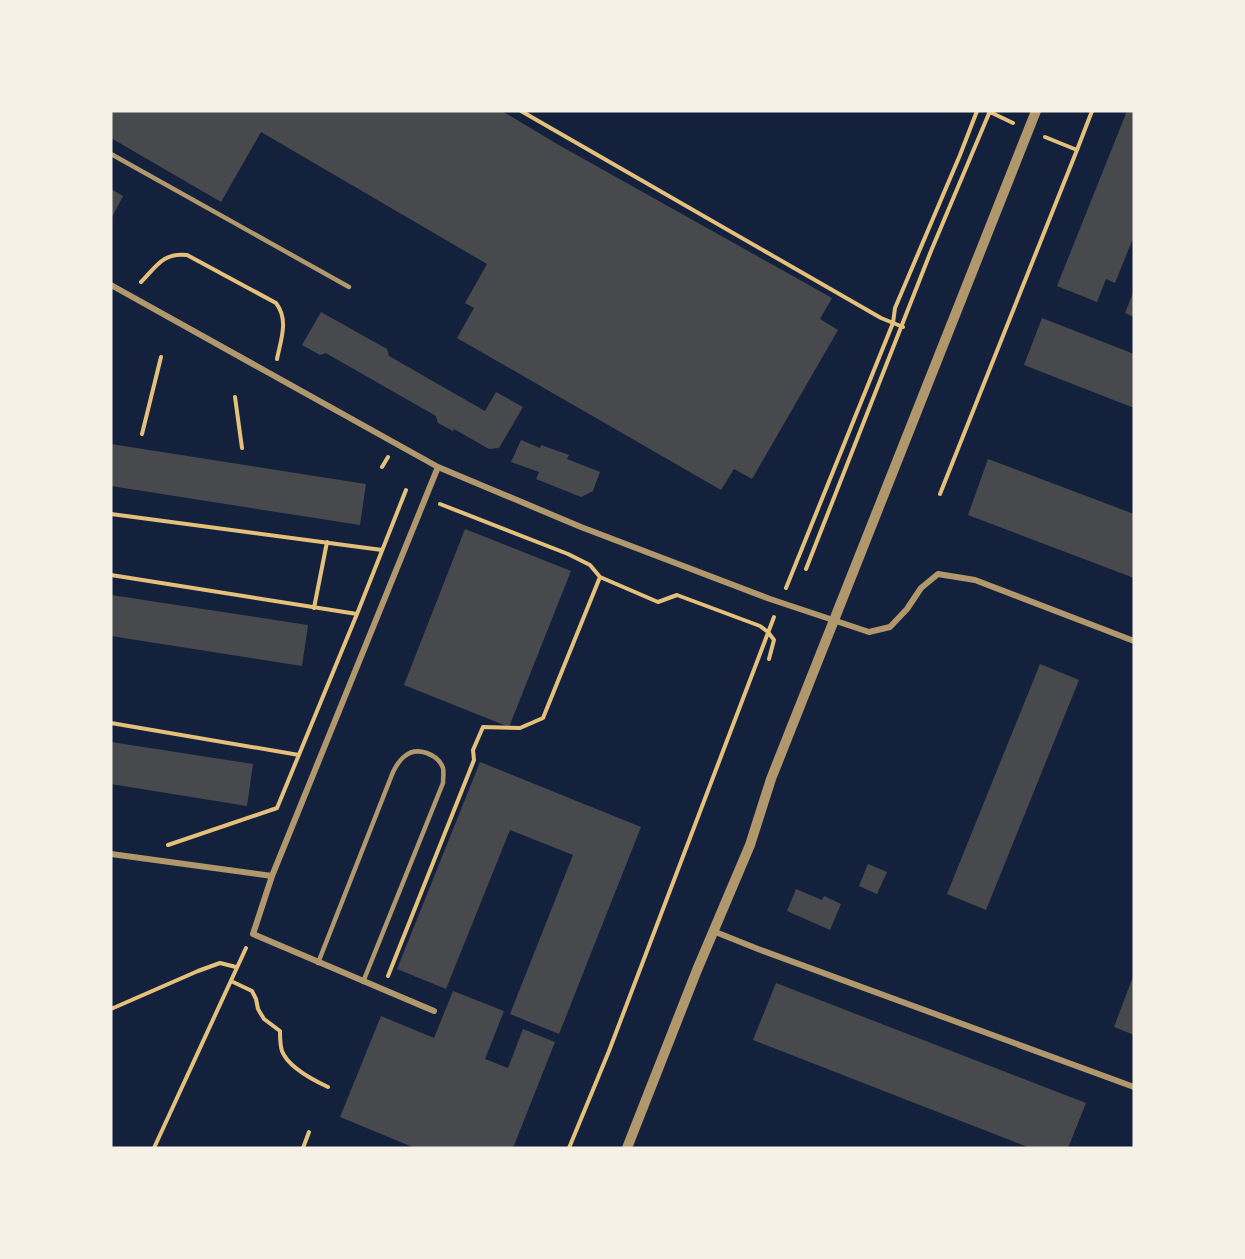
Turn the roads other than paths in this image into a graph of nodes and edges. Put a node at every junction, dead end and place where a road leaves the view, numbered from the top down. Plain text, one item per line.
1 (1034, 113) edge
2 (111, 154) edge
3 (111, 285) edge
4 (349, 287) dead end
5 (438, 467) junction
6 (833, 621) junction
7 (1134, 641) edge
8 (111, 854) edge
9 (272, 876) junction
10 (713, 931) junction
11 (318, 963) junction
12 (363, 982) junction
13 (434, 1011) dead end
14 (1134, 1087) edge
15 (627, 1148) edge

1 - 6 street
2 - 4 lane
3 - 5 street
5 - 6 street
5 - 9 street
6 - 7 street
6 - 10 street
8 - 9 street
9 - 11 street
10 - 14 street
10 - 15 street
11 - 12 street
11 - 12 lane
12 - 13 street

